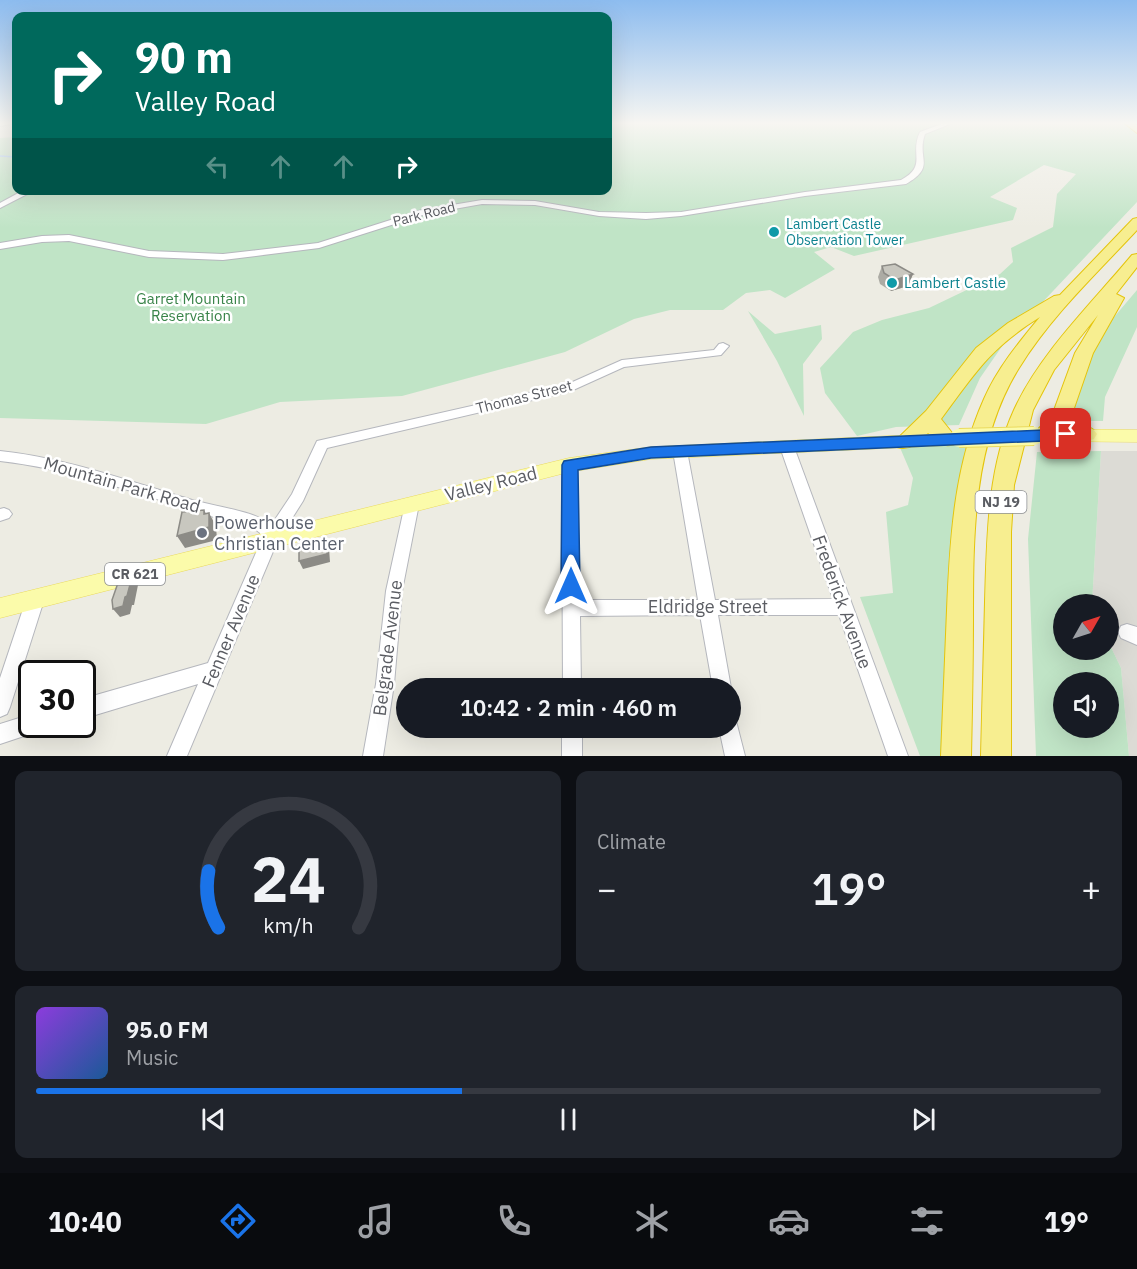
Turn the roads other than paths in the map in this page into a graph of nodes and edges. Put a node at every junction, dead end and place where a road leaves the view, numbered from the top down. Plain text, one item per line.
1 (920, 157) edge
2 (21, 195) edge
3 (0, 206) edge
4 (1137, 222) edge
5 (0, 246) edge
6 (1137, 258) edge
7 (1116, 282) junction
8 (1074, 291) junction
9 (723, 346) dead end
10 (1062, 414) junction
11 (931, 419) junction
12 (1087, 434) junction
13 (1039, 435) junction
14 (1137, 435) edge
15 (953, 439) junction
16 (904, 442) junction
17 (322, 444) joint
18 (787, 447) junction
19 (680, 451) junction
20 (0, 456) edge
21 (570, 465) junction
22 (412, 504) junction
23 (270, 538) junction
24 (35, 600) junction
25 (706, 607) junction
26 (844, 607) junction
27 (0, 608) edge
28 (571, 608) junction
29 (214, 670) junction
30 (572, 678) edge
31 (720, 678) edge
32 (96, 705) edge
33 (0, 707) edge
34 (18, 728) edge
35 (0, 734) edge
36 (572, 738) edge
37 (731, 738) edge
38 (177, 756) edge
39 (373, 756) edge
40 (572, 756) edge
41 (735, 756) edge
42 (898, 756) edge
43 (956, 756) edge
44 (996, 756) edge

1 - 5 street, Park Road
2 - 3 street
4 - 8 highway, NJ 19
6 - 7 highway, NJ 19
7 - 10 highway
7 - 44 highway, NJ 19
8 - 11 highway
8 - 43 highway, NJ 19
9 - 17 street, Thomas Street
10 - 12 highway
10 - 13 highway
11 - 15 highway
11 - 16 highway
12 - 13 main road, Valley Road / CR 621
12 - 14 main road, Valley Road / CR 621
13 - 15 main road, Valley Road / CR 621, bridge
15 - 16 main road, Valley Road / CR 621
16 - 18 main road, Valley Road / CR 621
17 - 23 street, Fenner Avenue
18 - 19 main road, Valley Road / CR 621
18 - 26 street, Frederick Avenue
19 - 21 main road, Valley Road / CR 621
19 - 25 street
20 - 23 street, Mountain Park Road
21 - 22 main road, Valley Road / CR 621
21 - 28 street
22 - 23 main road, Valley Road / CR 621
22 - 39 street, Belgrade Avenue
23 - 24 main road, Valley Road / CR 621
23 - 29 street, Fenner Avenue
24 - 27 main road, Valley Road / CR 621
24 - 33 street
25 - 26 street, Eldridge Street
25 - 28 street, Eldridge Street
25 - 31 street
26 - 42 street, Frederick Avenue
28 - 30 street
29 - 32 street
29 - 38 street, Fenner Avenue
34 - 35 street
36 - 40 street
37 - 41 street

